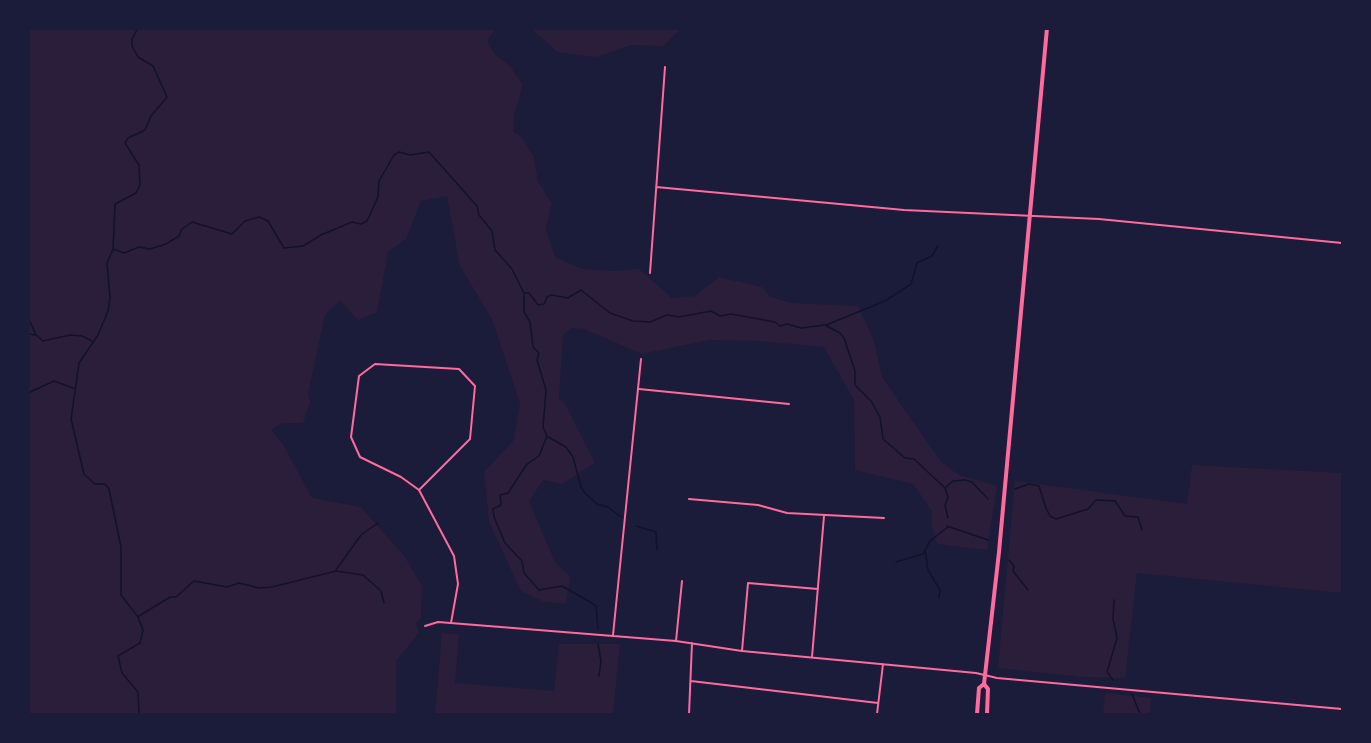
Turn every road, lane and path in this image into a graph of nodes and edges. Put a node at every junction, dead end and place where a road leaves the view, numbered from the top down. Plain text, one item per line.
1 (1047, 28) edge
2 (665, 67) dead end
3 (656, 187) junction
4 (1030, 216) junction
5 (1342, 243) edge
6 (650, 273) dead end
7 (641, 358) dead end
8 (638, 388) junction
9 (789, 404) dead end
10 (419, 490) junction
11 (689, 499) dead end
12 (824, 516) junction
13 (884, 518) dead end
14 (682, 581) dead end
15 (818, 589) junction
16 (451, 623) junction
17 (425, 626) dead end
18 (612, 636) junction
19 (676, 641) junction
20 (692, 643) junction
21 (742, 651) junction
22 (812, 658) junction
23 (882, 664) junction
24 (985, 676) junction
25 (691, 681) junction
26 (984, 684) junction
27 (878, 703) junction
28 (1342, 709) edge
29 (689, 714) edge
30 (877, 714) edge
31 (977, 714) edge
32 (987, 714) edge

1 - 4 main road
2 - 3 street
3 - 4 street
3 - 6 street
4 - 5 street
4 - 24 main road
7 - 8 street
8 - 9 street
8 - 18 street
10 - 10 street
10 - 16 street
11 - 12 street
12 - 13 street
12 - 15 street
14 - 19 street
15 - 21 street
15 - 22 street
16 - 17 street
16 - 18 street
18 - 19 street
19 - 20 street
20 - 21 street
20 - 25 street
21 - 22 street
22 - 23 street
23 - 24 street
23 - 27 street
24 - 26 main road
24 - 28 street
25 - 27 street
25 - 29 street
26 - 31 main road
26 - 32 main road
27 - 30 street

